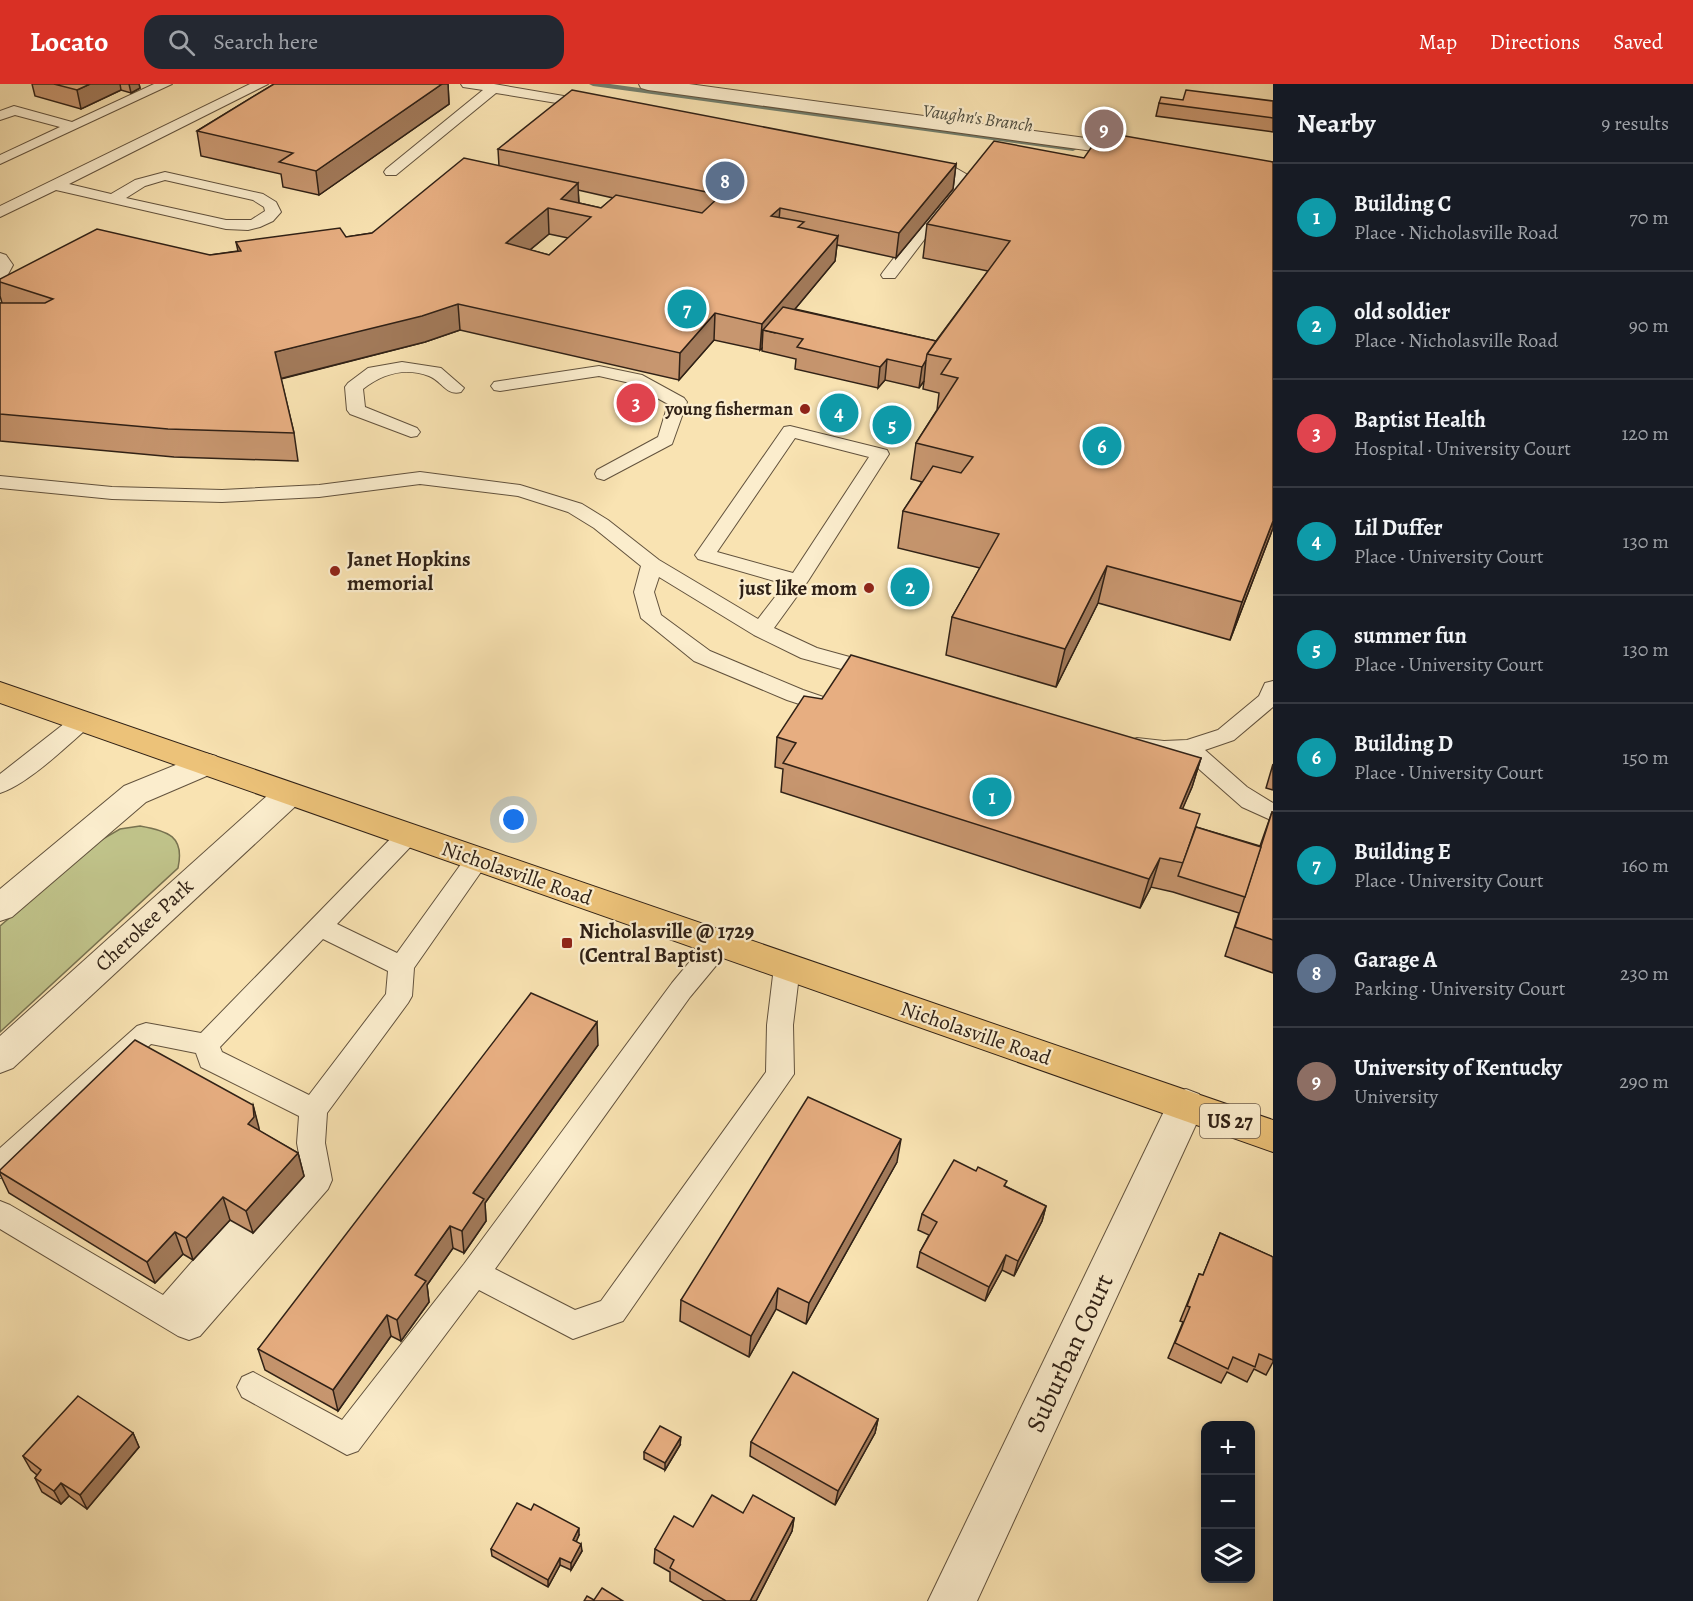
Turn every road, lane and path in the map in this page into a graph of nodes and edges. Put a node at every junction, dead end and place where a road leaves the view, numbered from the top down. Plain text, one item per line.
1 (165, 84) edge
2 (261, 84) edge
3 (468, 84) edge
4 (648, 84) edge
5 (494, 88) junction
6 (602, 107) edge
7 (0, 116) edge
8 (72, 126) junction
9 (1153, 153) edge
10 (0, 160) edge
11 (903, 161) edge
12 (391, 172) dead end
13 (964, 177) junction
14 (54, 185) junction
15 (980, 186) edge
16 (113, 199) junction
17 (0, 212) edge
18 (0, 258) edge
19 (0, 275) edge
20 (889, 275) dead end
21 (500, 386) dead end
22 (454, 388) dead end
23 (411, 432) dead end
24 (604, 474) dead end
25 (0, 482) edge
26 (652, 564) junction
27 (798, 581) junction
28 (761, 630) junction
29 (901, 679) edge
30 (1273, 688) edge
31 (0, 692) edge
32 (833, 708) edge
33 (82, 722) junction
34 (1123, 747) edge
35 (1188, 747) junction
36 (205, 764) junction
37 (0, 785) edge
38 (290, 794) junction
39 (1273, 813) edge
40 (408, 835) junction
41 (478, 859) junction
42 (0, 908) edge
43 (321, 927) junction
44 (720, 944) junction
45 (401, 966) junction
46 (787, 967) junction
47 (206, 1045) junction
48 (0, 1058) edge
49 (1186, 1105) junction
50 (313, 1110) junction
51 (1273, 1136) edge
52 (311, 1143) junction
53 (0, 1166) edge
54 (290, 1167) edge
55 (0, 1214) edge
56 (241, 1226) edge
57 (475, 1273) junction
58 (167, 1313) junction
59 (253, 1386) dead end
60 (952, 1601) edge

1 - 8 lane
2 - 14 lane
3 - 5 lane
4 - 9 street
5 - 6 lane
5 - 12 lane
7 - 8 lane
8 - 10 lane
11 - 13 lane
13 - 15 lane
13 - 20 lane
14 - 16 lane
14 - 17 lane
16 - 16 lane
18 - 19 lane
21 - 24 lane
22 - 23 lane
25 - 26 lane
26 - 28 lane
26 - 32 lane
27 - 27 lane
27 - 28 lane
28 - 29 lane
30 - 35 lane
31 - 33 main road, Nicholasville Road / US 27
33 - 36 main road, Nicholasville Road / US 27
33 - 37 lane
34 - 35 lane
35 - 39 lane
36 - 38 main road, Nicholasville Road / US 27
36 - 42 street
38 - 40 main road, Nicholasville Road / US 27
38 - 48 street, Cherokee Park
40 - 41 main road, Nicholasville Road / US 27
40 - 43 lane
41 - 44 main road, Nicholasville Road / US 27
41 - 45 lane
43 - 45 lane
43 - 47 lane
44 - 46 main road, Nicholasville Road / US 27
44 - 57 lane
45 - 50 lane
46 - 49 main road, Nicholasville Road / US 27
46 - 57 lane
47 - 50 lane
47 - 53 lane
49 - 51 main road, Nicholasville Road / US 27
49 - 60 street, Suburban Court
50 - 52 lane
52 - 54 lane
52 - 58 lane
55 - 58 lane
56 - 58 lane
57 - 59 lane

